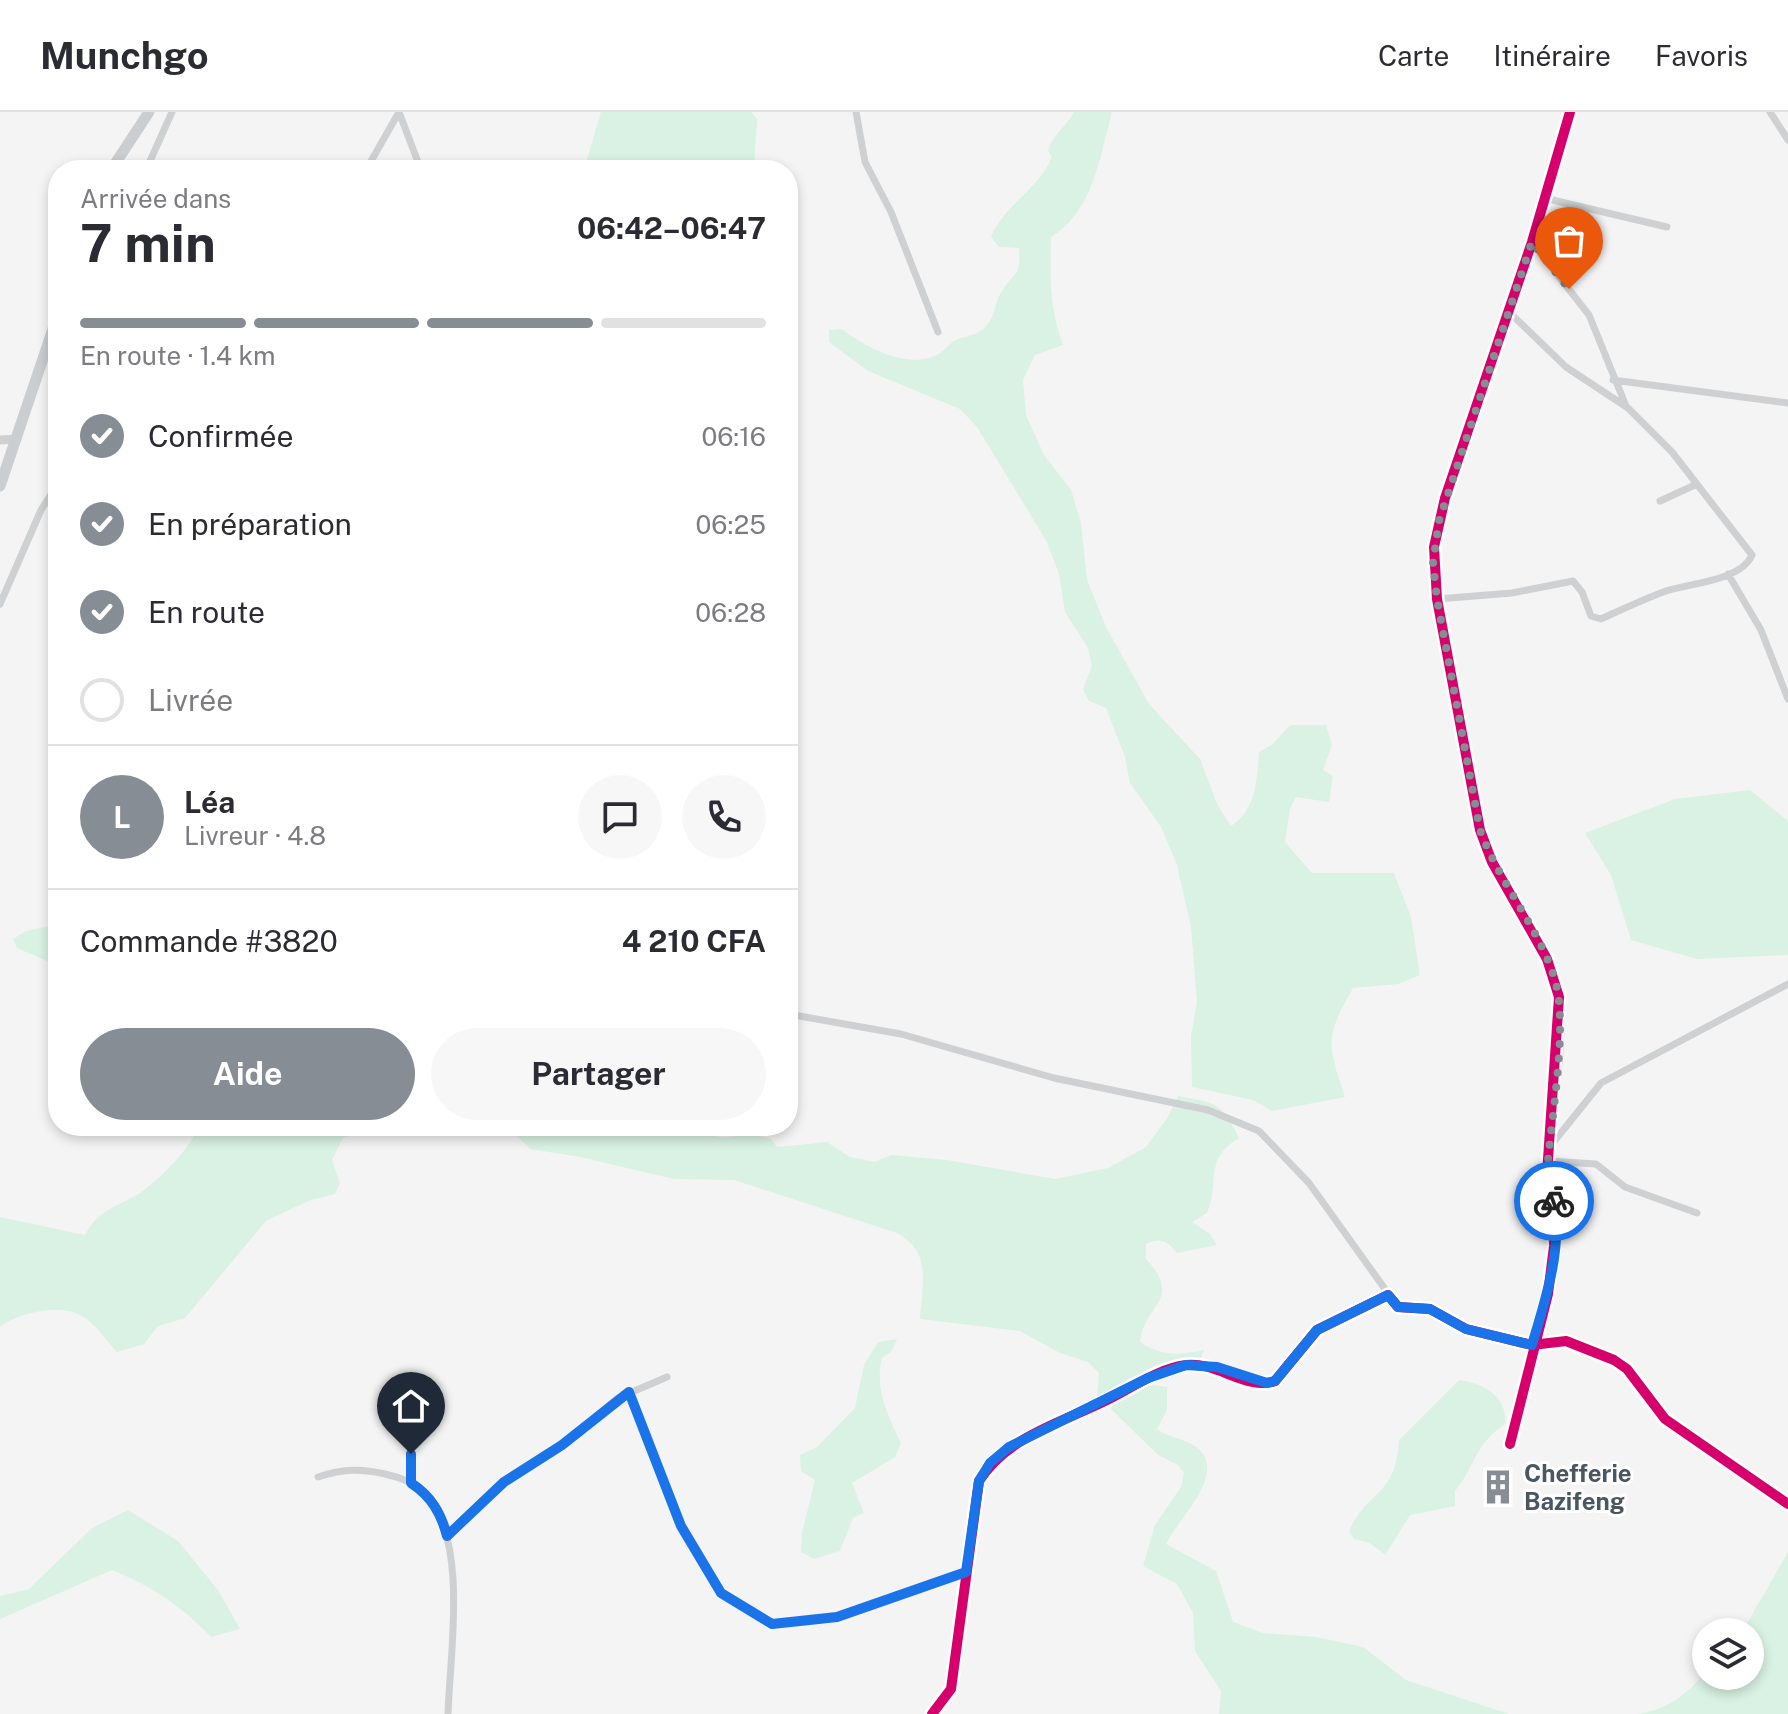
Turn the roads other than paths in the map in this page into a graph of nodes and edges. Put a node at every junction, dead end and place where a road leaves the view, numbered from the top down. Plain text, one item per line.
1 (149, 112) edge
2 (172, 112) edge
3 (856, 112) edge
4 (1570, 112) edge
5 (1770, 112) edge
6 (1788, 140) edge
7 (118, 160) edge
8 (150, 160) edge
9 (372, 160) edge
10 (417, 160) edge
11 (1544, 198) junction
12 (1667, 227) dead end
13 (1532, 242) junction
14 (1508, 311) junction
15 (938, 332) dead end
16 (48, 344) edge
17 (1613, 380) junction
18 (1788, 403) edge
19 (1628, 408) junction
20 (17, 439) junction
21 (0, 440) edge
22 (1697, 484) junction
23 (0, 486) edge
24 (1660, 501) dead end
25 (48, 502) edge
26 (1728, 574) junction
27 (1437, 599) junction
28 (0, 604) edge
29 (1788, 699) edge
30 (1788, 984) edge
31 (798, 1016) edge
32 (1550, 1146) junction
33 (1548, 1161) junction
34 (1697, 1213) dead end
35 (1398, 1307) junction
36 (1532, 1345) junction
37 (667, 1377) dead end
38 (409, 1385) dead end
39 (629, 1392) junction
40 (1510, 1444) dead end
41 (318, 1477) dead end
42 (411, 1483) junction
43 (1788, 1504) edge
44 (447, 1536) junction
45 (966, 1572) junction
46 (448, 1714) edge
47 (932, 1714) edge

1 - 7 main road
2 - 8 street
3 - 15 street
4 - 11 street
5 - 6 street
9 - 10 street
11 - 12 street
11 - 13 street
13 - 14 street
13 - 17 street
14 - 19 street
14 - 27 street
16 - 20 main road
17 - 18 street
17 - 19 street
19 - 22 street
20 - 21 street
20 - 23 main road
22 - 24 street
22 - 26 street
25 - 28 street
26 - 27 street
26 - 29 street
27 - 32 street
30 - 32 street
31 - 35 street
32 - 33 street
33 - 34 street
33 - 36 street
35 - 36 street
35 - 45 street
36 - 40 street
36 - 43 street
37 - 39 street
38 - 42 street
39 - 44 street
39 - 45 street
41 - 42 street
42 - 44 street
44 - 46 street
45 - 47 street

